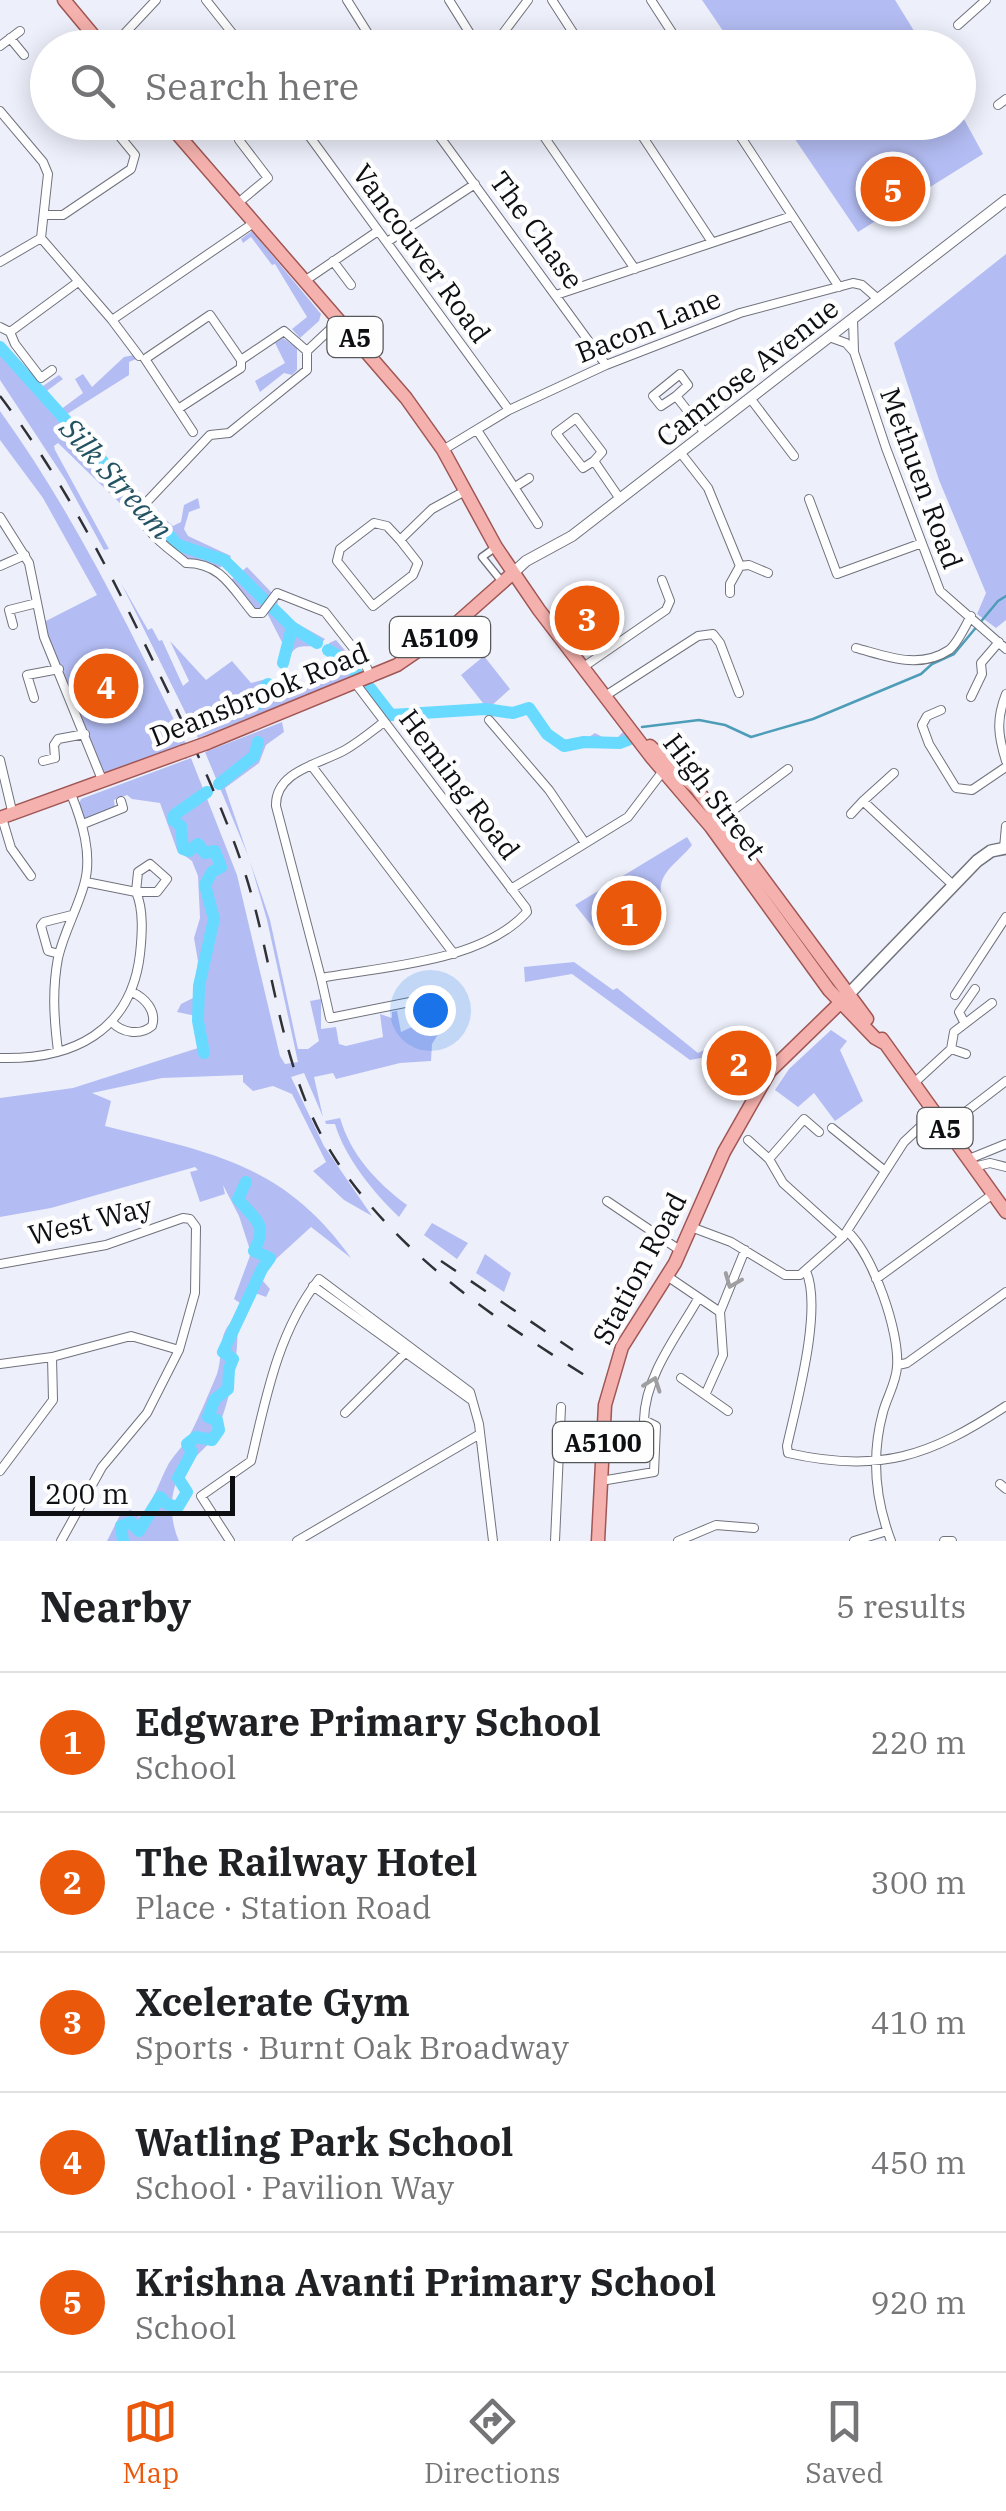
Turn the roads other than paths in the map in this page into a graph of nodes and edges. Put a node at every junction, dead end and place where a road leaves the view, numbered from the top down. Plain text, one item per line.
1 (64, 0) edge
2 (156, 0) edge
3 (206, 0) edge
4 (347, 0) edge
5 (449, 0) edge
6 (528, 0) edge
7 (552, 0) edge
8 (651, 0) edge
9 (986, 0) edge
10 (958, 25) dead end
11 (20, 30) dead end
12 (91, 30) edge
13 (125, 30) edge
14 (230, 30) edge
15 (366, 30) edge
16 (468, 30) edge
17 (506, 30) edge
18 (571, 30) edge
19 (670, 30) edge
20 (10, 38) junction
21 (0, 46) edge
22 (24, 55) dead end
23 (0, 111) edge
24 (122, 140) edge
25 (184, 140) edge
26 (238, 140) dead end
27 (312, 140) edge
28 (443, 140) edge
29 (546, 140) edge
30 (645, 140) edge
31 (743, 140) edge
32 (475, 184) junction
33 (1006, 200) edge
34 (238, 203) junction
35 (44, 215) junction
36 (792, 216) junction
37 (256, 222) junction
38 (378, 231) junction
39 (40, 238) junction
40 (386, 242) junction
41 (712, 242) junction
42 (0, 262) edge
43 (333, 262) junction
44 (635, 269) junction
45 (306, 280) junction
46 (78, 282) junction
47 (350, 284) dead end
48 (839, 287) junction
49 (556, 295) junction
50 (878, 299) junction
51 (853, 319) junction
52 (112, 320) junction
53 (340, 320) junction
54 (0, 328) edge
55 (10, 332) junction
56 (828, 337) junction
57 (307, 351) junction
58 (854, 352) junction
59 (139, 356) dead end
60 (241, 360) junction
61 (606, 364) junction
62 (52, 370) dead end
63 (676, 396) junction
64 (750, 398) junction
65 (178, 409) junction
66 (509, 410) junction
67 (477, 430) junction
68 (192, 432) dead end
69 (705, 433) junction
70 (443, 450) junction
71 (680, 452) junction
72 (794, 456) dead end
73 (594, 461) junction
74 (530, 478) dead end
75 (514, 488) junction
76 (465, 491) junction
77 (620, 499) junction
78 (809, 499) dead end
79 (0, 517) edge
80 (538, 524) dead end
81 (400, 540) junction
82 (922, 543) junction
83 (25, 555) junction
84 (0, 566) edge
85 (740, 566) junction
86 (764, 571) dead end
87 (508, 579) junction
88 (662, 580) dead end
89 (730, 593) dead end
90 (37, 603) junction
91 (971, 616) junction
92 (13, 625) dead end
93 (1002, 646) edge
94 (856, 648) dead end
95 (582, 668) junction
96 (59, 669) junction
97 (372, 678) junction
98 (356, 684) junction
99 (739, 693) dead end
100 (1006, 694) edge
101 (605, 696) junction
102 (971, 696) dead end
103 (34, 698) dead end
104 (941, 710) dead end
105 (489, 720) dead end
106 (384, 722) junction
107 (85, 734) junction
108 (0, 760) edge
109 (43, 761) dead end
110 (1006, 764) edge
111 (311, 765) junction
112 (667, 767) junction
113 (788, 770) dead end
114 (894, 772) dead end
115 (103, 782) junction
116 (71, 794) junction
117 (120, 801) dead end
118 (863, 802) junction
119 (850, 814) dead end
120 (5, 817) edge
121 (83, 824) junction
122 (716, 824) junction
123 (1006, 826) edge
124 (585, 843) junction
125 (1005, 848) edge
126 (31, 876) dead end
127 (86, 882) junction
128 (953, 886) junction
129 (510, 889) junction
130 (136, 892) junction
131 (72, 915) junction
132 (1006, 917) edge
133 (59, 954) junction
134 (454, 954) junction
135 (322, 978) junction
136 (976, 989) dead end
137 (132, 992) junction
138 (955, 995) dead end
139 (844, 998) junction
140 (415, 1002) dead end
141 (992, 1003) dead end
142 (112, 1022) junction
143 (964, 1022) junction
144 (950, 1049) junction
145 (58, 1052) junction
146 (966, 1054) dead end
147 (0, 1058) edge
148 (1006, 1081) edge
149 (914, 1083) junction
150 (935, 1113) junction
151 (832, 1128) dead end
152 (945, 1128) junction
153 (819, 1132) dead end
154 (748, 1140) dead end
155 (1006, 1144) edge
156 (768, 1159) junction
157 (970, 1163) junction
158 (1006, 1166) edge
159 (885, 1171) junction
160 (993, 1194) junction
161 (607, 1201) dead end
162 (1006, 1212) edge
163 (691, 1228) junction
164 (845, 1234) junction
165 (745, 1250) junction
166 (681, 1251) junction
167 (0, 1264) edge
168 (806, 1271) junction
169 (667, 1276) junction
170 (876, 1279) junction
171 (1006, 1292) edge
172 (698, 1298) junction
173 (720, 1312) junction
174 (180, 1350) junction
175 (408, 1350) junction
176 (52, 1357) junction
177 (0, 1364) edge
178 (898, 1365) junction
179 (682, 1378) dead end
180 (706, 1393) junction
181 (1006, 1406) edge
182 (561, 1408) dead end
183 (728, 1411) dead end
184 (345, 1413) dead end
185 (480, 1434) junction
186 (461, 1446) junction
187 (483, 1457) junction
188 (876, 1462) junction
189 (0, 1471) edge
190 (601, 1481) junction
191 (754, 1528) dead end
192 (889, 1536) edge
193 (60, 1541) edge
194 (230, 1541) edge
195 (297, 1541) edge
196 (494, 1541) edge
197 (555, 1541) edge
198 (598, 1541) edge
199 (678, 1541) edge
200 (854, 1541) edge
201 (944, 1541) edge
202 (952, 1541) edge

1 - 12 main road
2 - 13 street
3 - 14 street
4 - 15 street
5 - 16 street
6 - 17 street
7 - 18 street
8 - 19 street
9 - 10 street
11 - 20 street
20 - 21 street
20 - 22 street
23 - 35 street
24 - 35 street
25 - 34 main road, A5
26 - 34 street
27 - 38 street, Vancouver Road
28 - 32 street, The Chase
29 - 44 street
30 - 41 street
31 - 36 street
32 - 40 street
32 - 49 street, The Chase
33 - 50 street, Camrose Avenue
34 - 37 main road, A5
35 - 39 street
36 - 41 street
36 - 48 street
37 - 45 main road, A5
37 - 52 street
38 - 40 street, Vancouver Road
38 - 43 street
39 - 42 street
39 - 46 street
40 - 66 street, Vancouver Road
41 - 44 street
43 - 45 street
43 - 47 street
44 - 49 street
45 - 53 main road, A5
46 - 52 street
46 - 55 street
48 - 50 street
48 - 61 street, Bacon Lane
49 - 61 street, The Chase
50 - 51 street, Camrose Avenue
51 - 56 street, Camrose Avenue
51 - 58 street, Methuen Road
52 - 59 street
53 - 57 street
53 - 70 main road, A5
54 - 55 street
55 - 62 street
56 - 58 street
56 - 64 street, Camrose Avenue
57 - 60 street
57 - 97 street
58 - 82 street, Methuen Road
60 - 65 street
60 - 65 street
61 - 66 street, Bacon Lane
63 - 63 street
63 - 69 street
64 - 69 street, Camrose Avenue
64 - 72 street
65 - 68 street
66 - 67 street, Bacon Lane
67 - 70 street, Bacon Lane
67 - 75 street
69 - 71 street, Camrose Avenue
70 - 76 main road, A5
71 - 77 street, Camrose Avenue
71 - 85 street
73 - 73 street
73 - 77 street
74 - 75 street
75 - 80 street
76 - 81 street
76 - 87 main road, A5
77 - 87 street, Camrose Avenue
78 - 82 street
79 - 83 street
81 - 81 street
82 - 91 street, Methuen Road
83 - 84 street
83 - 90 street
85 - 86 street
85 - 89 street
87 - 95 main road, A5
87 - 97 main road, Deansbrook Road / A5109
88 - 95 street
90 - 92 street
90 - 96 street
91 - 93 street, Methuen Road
91 - 94 street
93 - 102 street
95 - 101 main road, A5
96 - 103 street
96 - 107 street
97 - 98 main road, Deansbrook Road / A5109
98 - 106 street, Heming Road
98 - 115 main road, Deansbrook Road / A5109, bridge
99 - 101 street
100 - 110 street
101 - 112 main road, High Street / A5
104 - 110 street
105 - 124 street
106 - 111 street
106 - 129 street, Heming Road
107 - 109 street
107 - 115 street
108 - 120 street
111 - 134 street
111 - 135 street
112 - 122 main road, High Street / A5
112 - 124 street
113 - 122 street
114 - 118 street
115 - 116 main road, Deansbrook Road / A5109
116 - 120 main road, Deansbrook Road / A5109
116 - 121 street
117 - 121 street
118 - 119 street
118 - 128 street
120 - 126 street
121 - 127 street
122 - 139 main road, High Street / A5
123 - 125 street
124 - 129 street
125 - 128 main road
127 - 130 street
127 - 131 street
128 - 139 main road
129 - 134 street, Heming Road
130 - 130 street
130 - 137 street
131 - 133 street
131 - 133 street
132 - 138 street
133 - 145 street
134 - 135 street
135 - 140 street
136 - 143 street
137 - 142 street
137 - 142 street
139 - 149 main road, High Street / A5
139 - 163 main road, Station Road / A5100
141 - 143 street
142 - 145 street
143 - 144 street
144 - 146 street
144 - 149 street
145 - 147 street
148 - 152 street
149 - 150 main road, High Street / A5
150 - 152 main road, High Street / A5
150 - 159 street
151 - 159 street
152 - 157 main road, High Street / A5
153 - 156 street
154 - 156 street
155 - 157 street
156 - 164 street
157 - 158 street
157 - 160 main road, High Street / A5
159 - 164 street
160 - 162 main road, High Street / A5
160 - 170 street
161 - 166 street
163 - 165 street
163 - 166 main road, Station Road / A5100
164 - 168 street
164 - 170 street
165 - 168 street
165 -> 173 street
166 - 169 main road, Station Road / A5100
167 - 174 street, West Way
168 - 188 street
169 - 172 street
169 - 190 main road, Station Road / A5100
170 - 178 street
171 - 178 street
172 - 173 street
190 -> 172 street
173 - 180 street
174 - 176 street
174 - 193 street
175 - 184 street
175 - 185 street
175 - 194 street
176 - 177 street
176 - 189 street
178 - 188 street
179 - 180 street
180 - 183 street
181 - 188 street
182 - 197 street
185 - 186 street
185 - 187 street
186 - 187 street
186 - 195 street
187 - 196 street
188 - 192 street
190 - 198 main road, Station Road / A5100
191 - 199 street
192 - 200 street
201 - 202 street

